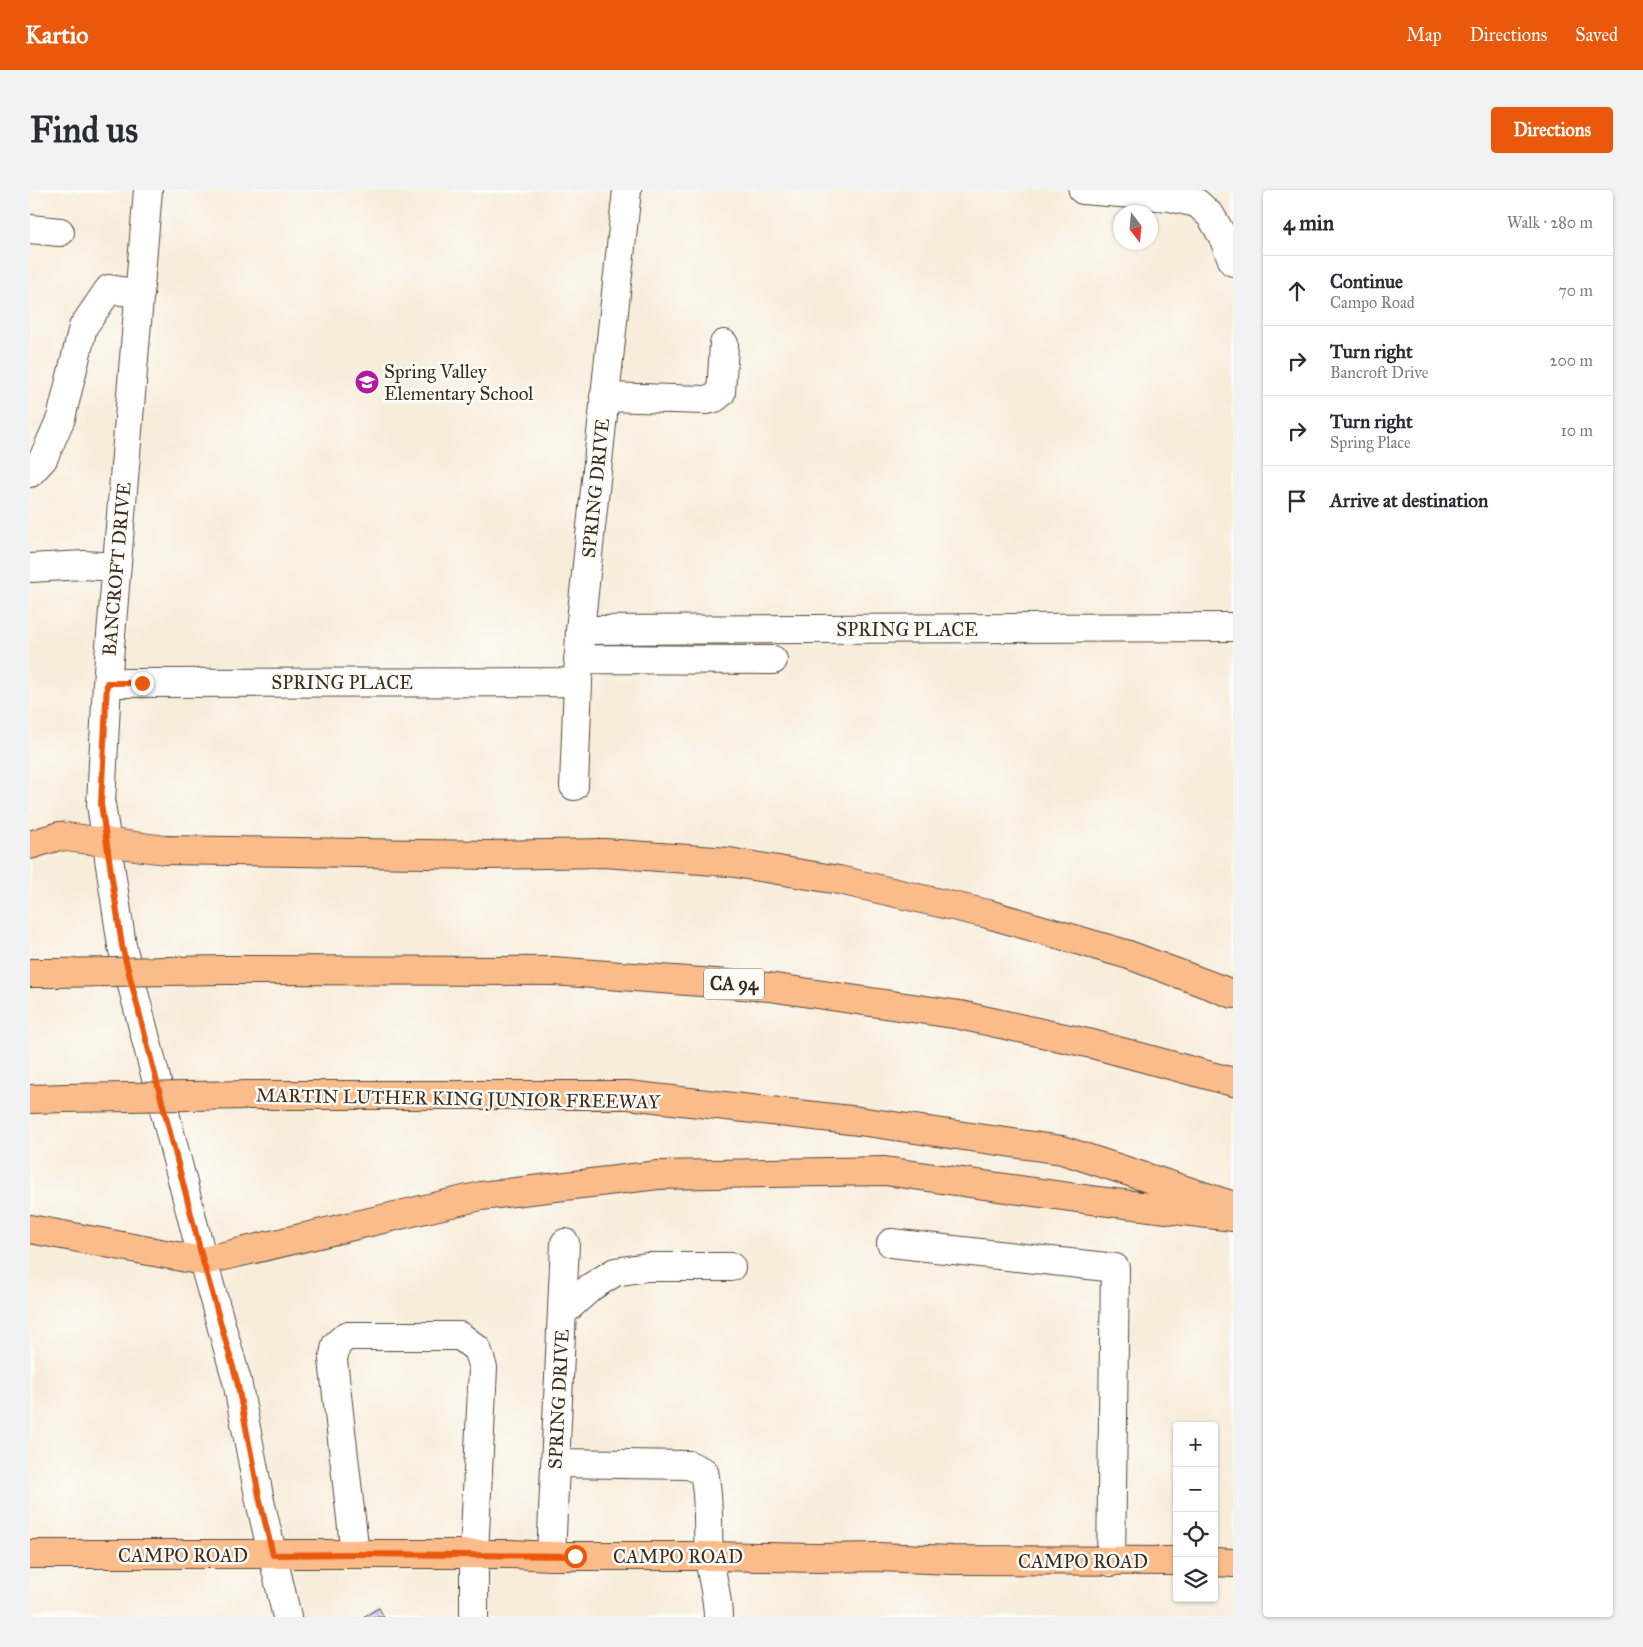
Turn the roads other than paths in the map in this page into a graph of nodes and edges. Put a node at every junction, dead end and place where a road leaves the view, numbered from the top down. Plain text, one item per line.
1 (148, 190) edge
2 (627, 190) edge
3 (1083, 190) edge
4 (30, 229) edge
5 (60, 232) dead end
6 (1233, 262) edge
7 (140, 294) junction
8 (724, 344) dead end
9 (604, 397) junction
10 (30, 473) edge
11 (116, 567) junction
12 (30, 568) edge
13 (1233, 627) edge
14 (580, 630) junction
15 (773, 660) dead end
16 (578, 670) junction
17 (107, 683) junction
18 (574, 786) dead end
19 (107, 843) junction
20 (30, 845) edge
21 (43, 973) edge
22 (1233, 994) edge
23 (1233, 1082) edge
24 (30, 1099) edge
25 (1233, 1206) edge
26 (1233, 1217) edge
27 (30, 1229) edge
28 (565, 1242) dead end
29 (891, 1243) dead end
30 (203, 1261) junction
31 (731, 1267) dead end
32 (562, 1313) junction
33 (555, 1463) junction
34 (30, 1554) edge
35 (355, 1554) junction
36 (474, 1554) junction
37 (273, 1555) junction
38 (551, 1556) junction
39 (709, 1556) junction
40 (1111, 1562) junction
41 (1173, 1562) edge
42 (1218, 1562) edge
43 (1233, 1563) edge
44 (287, 1617) edge
45 (474, 1617) edge
46 (718, 1617) edge

1 - 7 street, BANCROFT DRIVE
2 - 9 street, SPRING DRIVE
3 - 6 street
4 - 5 street
7 - 10 street
7 - 11 street, BANCROFT DRIVE
8 - 9 street
9 - 14 street, SPRING DRIVE
11 - 12 street
11 - 17 street, BANCROFT DRIVE
13 - 14 street, SPRING PLACE
14 - 16 street, SPRING DRIVE
15 - 16 street, SPRING PLACE
16 - 17 street, SPRING PLACE
16 - 18 street, SPRING DRIVE
17 - 19 street, BANCROFT DRIVE
19 - 20 main road
19 - 22 main road
19 - 30 street, BANCROFT DRIVE
21 - 23 main road, CA 94, bridge
24 - 25 main road, MARTIN LUTHER KING JUNIOR FREEWAY, bridge
26 - 30 main road
27 - 30 main road
28 - 32 street, SPRING DRIVE
29 - 40 street
30 - 37 street, BANCROFT DRIVE
31 - 32 street
32 - 33 street, SPRING DRIVE
33 - 38 street, SPRING DRIVE
33 - 39 street
34 - 37 main road, CAMPO ROAD
35 - 36 main road, CAMPO ROAD
35 - 36 street
35 - 37 main road, CAMPO ROAD
36 - 38 main road, CAMPO ROAD
36 - 45 street
37 - 44 street, BANCROFT DRIVE
38 - 39 main road, CAMPO ROAD
39 - 40 main road, CAMPO ROAD
39 - 46 street
40 - 41 main road, CAMPO ROAD
42 - 43 main road

